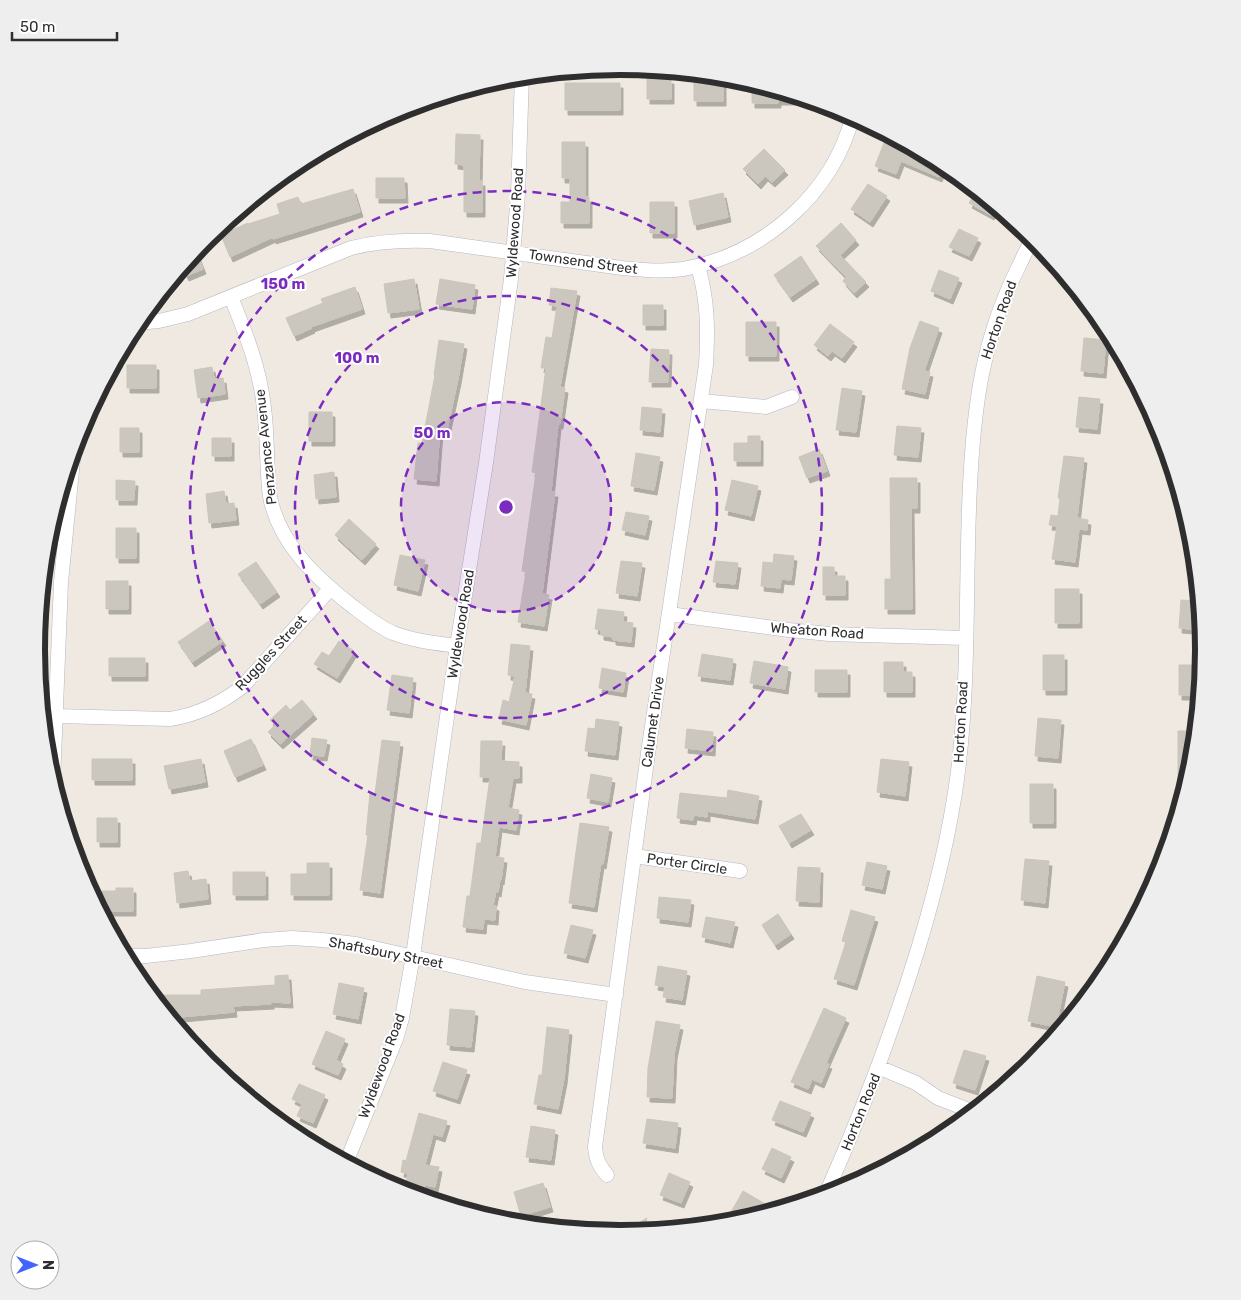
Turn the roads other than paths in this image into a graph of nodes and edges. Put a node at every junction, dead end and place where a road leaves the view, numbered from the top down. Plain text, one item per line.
1 (522, 83) edge
2 (850, 122) edge
3 (1029, 246) edge
4 (514, 253) junction
5 (698, 266) junction
6 (231, 298) junction
7 (148, 322) edge
8 (792, 397) dead end
9 (701, 400) junction
10 (71, 482) edge
11 (330, 589) junction
12 (670, 614) junction
13 (965, 638) junction
14 (457, 646) junction
15 (56, 716) junction
16 (54, 752) edge
17 (634, 856) junction
18 (740, 871) dead end
19 (133, 956) edge
20 (413, 956) junction
21 (616, 995) junction
22 (878, 1067) junction
23 (968, 1109) edge
24 (349, 1157) edge
25 (607, 1175) dead end
26 (829, 1186) edge

1 - 4 street, Wyldewood Road
2 - 5 street, Townsend Street
3 - 13 street, Horton Road
4 - 5 street, Townsend Street
4 - 6 street, Townsend Street
4 - 14 street, Wyldewood Road
5 - 9 street, Calumet Drive
6 - 7 street, Townsend Street
6 - 11 street, Penzance Avenue
8 - 9 street
9 - 12 street, Calumet Drive
10 - 15 street
11 - 14 street, Penzance Avenue
11 - 15 street, Ruggles Street
12 - 13 street, Wheaton Road
12 - 17 street, Calumet Drive
13 - 22 street, Horton Road
14 - 20 street, Wyldewood Road
15 - 16 street
17 - 18 street, Porter Circle
17 - 21 street, Calumet Drive
19 - 20 street, Shaftsbury Street
20 - 21 street, Shaftsbury Street
20 - 24 street, Wyldewood Road
21 - 25 street, Calumet Drive
22 - 23 street
22 - 26 street, Horton Road

